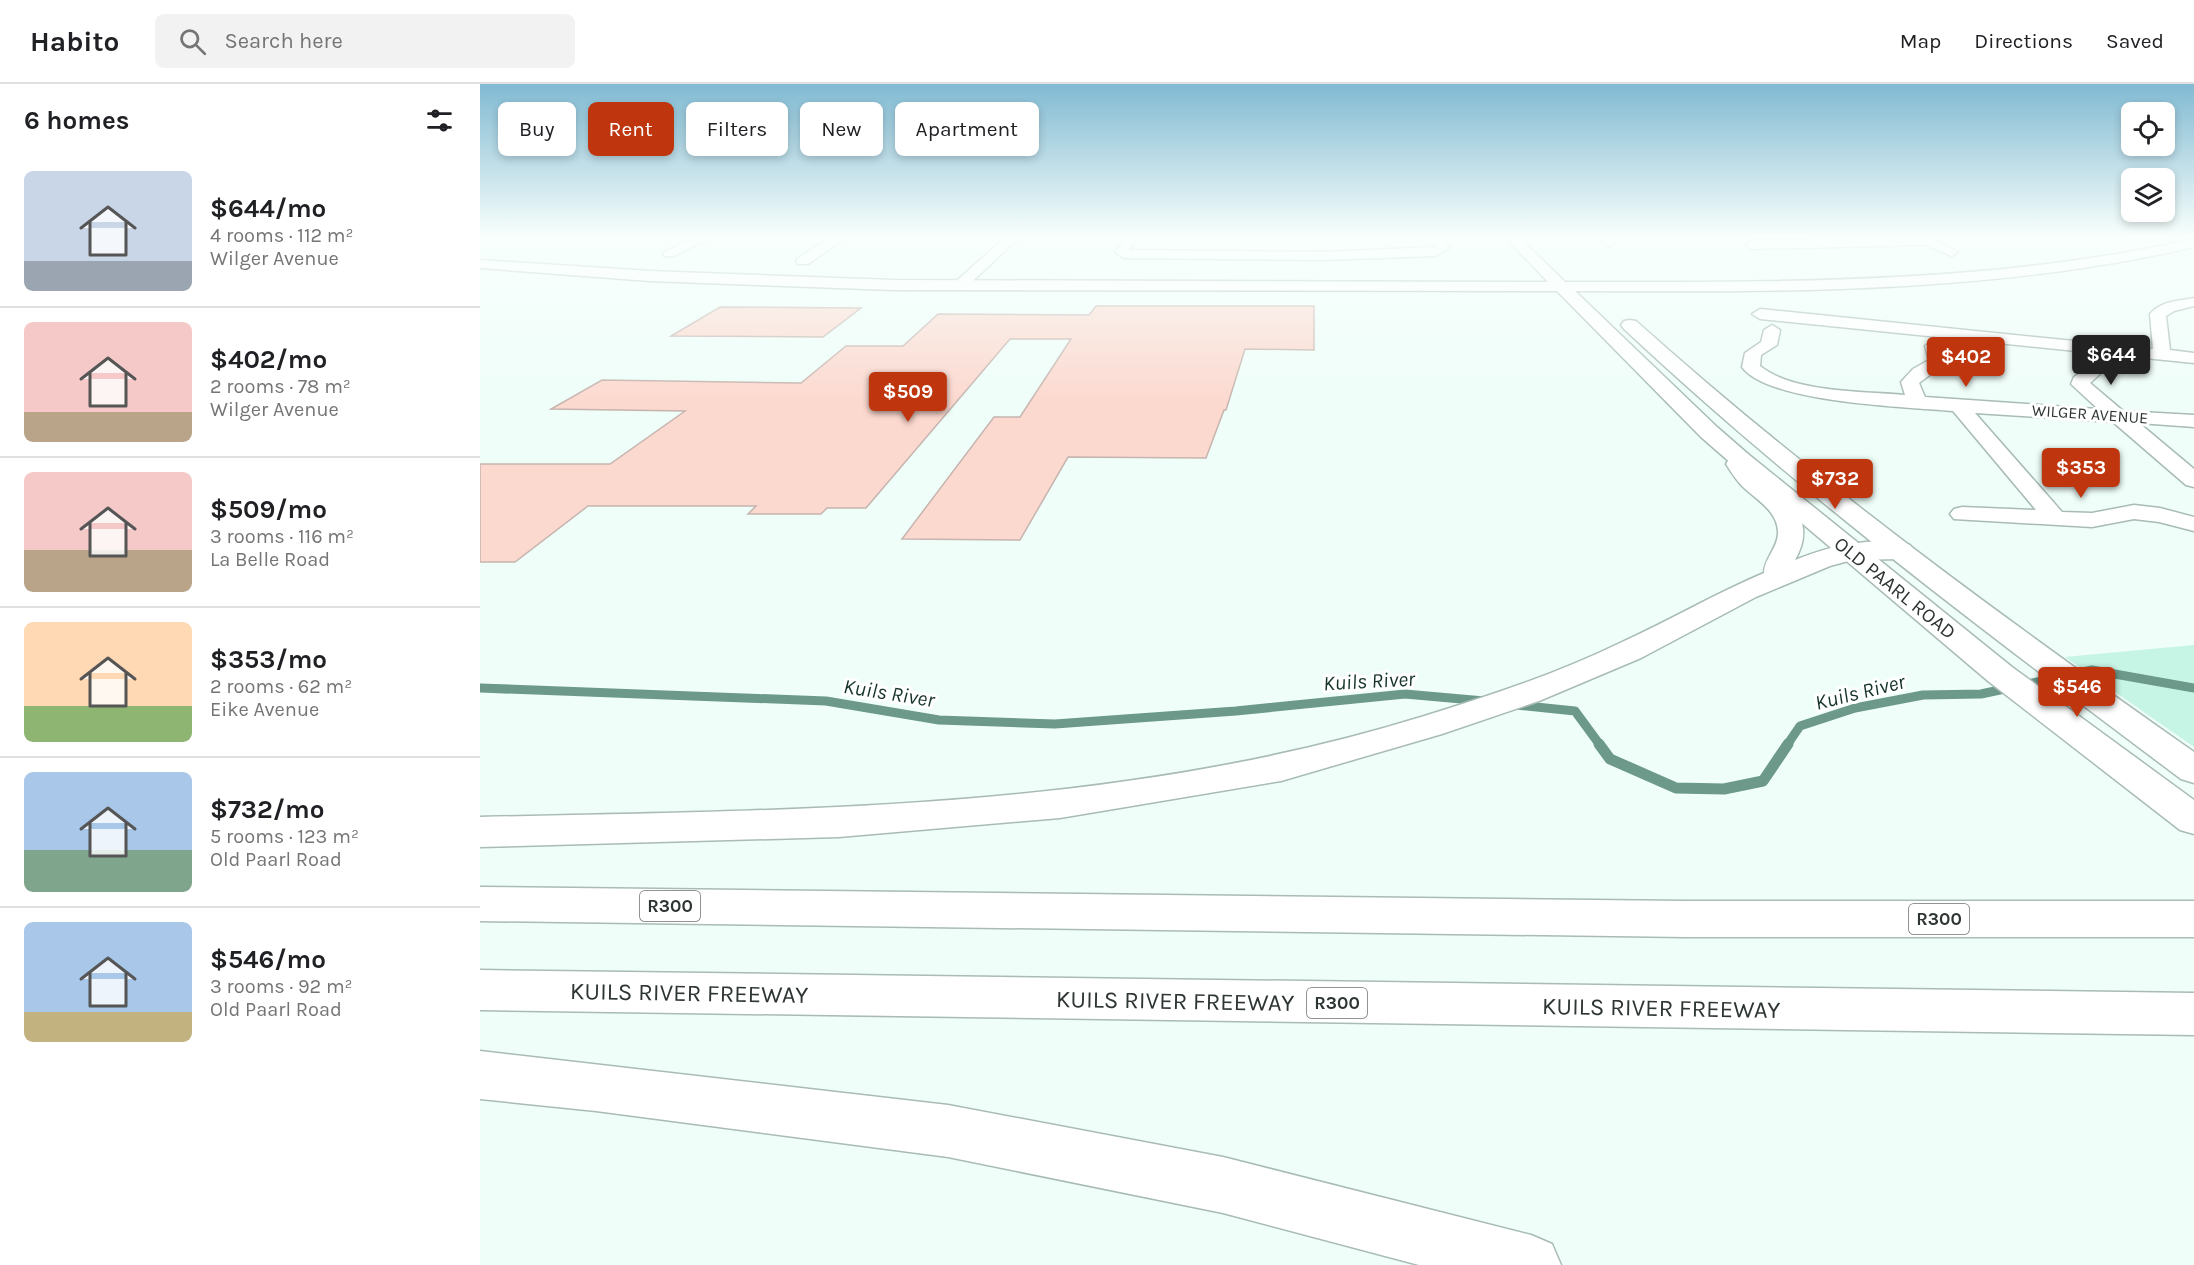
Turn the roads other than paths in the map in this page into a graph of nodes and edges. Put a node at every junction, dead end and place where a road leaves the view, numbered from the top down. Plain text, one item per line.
1 (1581, 291) edge
2 (1587, 291) edge
3 (2194, 302) edge
4 (1760, 314) dead end
5 (1772, 330) dead end
6 (1933, 346) dead end
7 (2162, 355) junction
8 (2194, 358) edge
9 (2093, 362) dead end
10 (1917, 402) junction
11 (1959, 406) junction
12 (2119, 416) junction
13 (2194, 421) edge
14 (1740, 459) junction
15 (2194, 480) edge
16 (1962, 514) dead end
17 (2056, 519) junction
18 (2194, 524) edge
19 (1900, 551) junction
20 (1851, 552) junction
21 (1778, 576) junction
22 (2194, 770) edge
23 (2194, 820) edge
24 (480, 832) edge
25 (480, 904) edge
26 (2194, 919) edge
27 (480, 990) edge
28 (2194, 1014) edge
29 (480, 1075) edge
30 (1531, 1265) edge

1 - 14 main road, OLD PAARL ROAD
2 - 19 main road, OLD PAARL ROAD
3 - 7 street
4 - 7 street
5 - 10 street, WILGER AVENUE
6 - 10 street
7 - 8 street
9 - 12 street
10 - 11 street, WILGER AVENUE
11 - 12 street, WILGER AVENUE
11 - 17 street
12 - 13 street, WILGER AVENUE
12 - 15 street
14 - 20 main road, OLD PAARL ROAD
14 - 21 main road
16 - 17 street
17 - 18 street
19 - 20 main road
19 - 22 main road, OLD PAARL ROAD
20 - 21 main road
20 - 23 main road, OLD PAARL ROAD
21 - 24 main road
25 - 26 main road, R300
27 - 28 main road, KUILS RIVER FREEWAY / R300
29 - 30 main road

